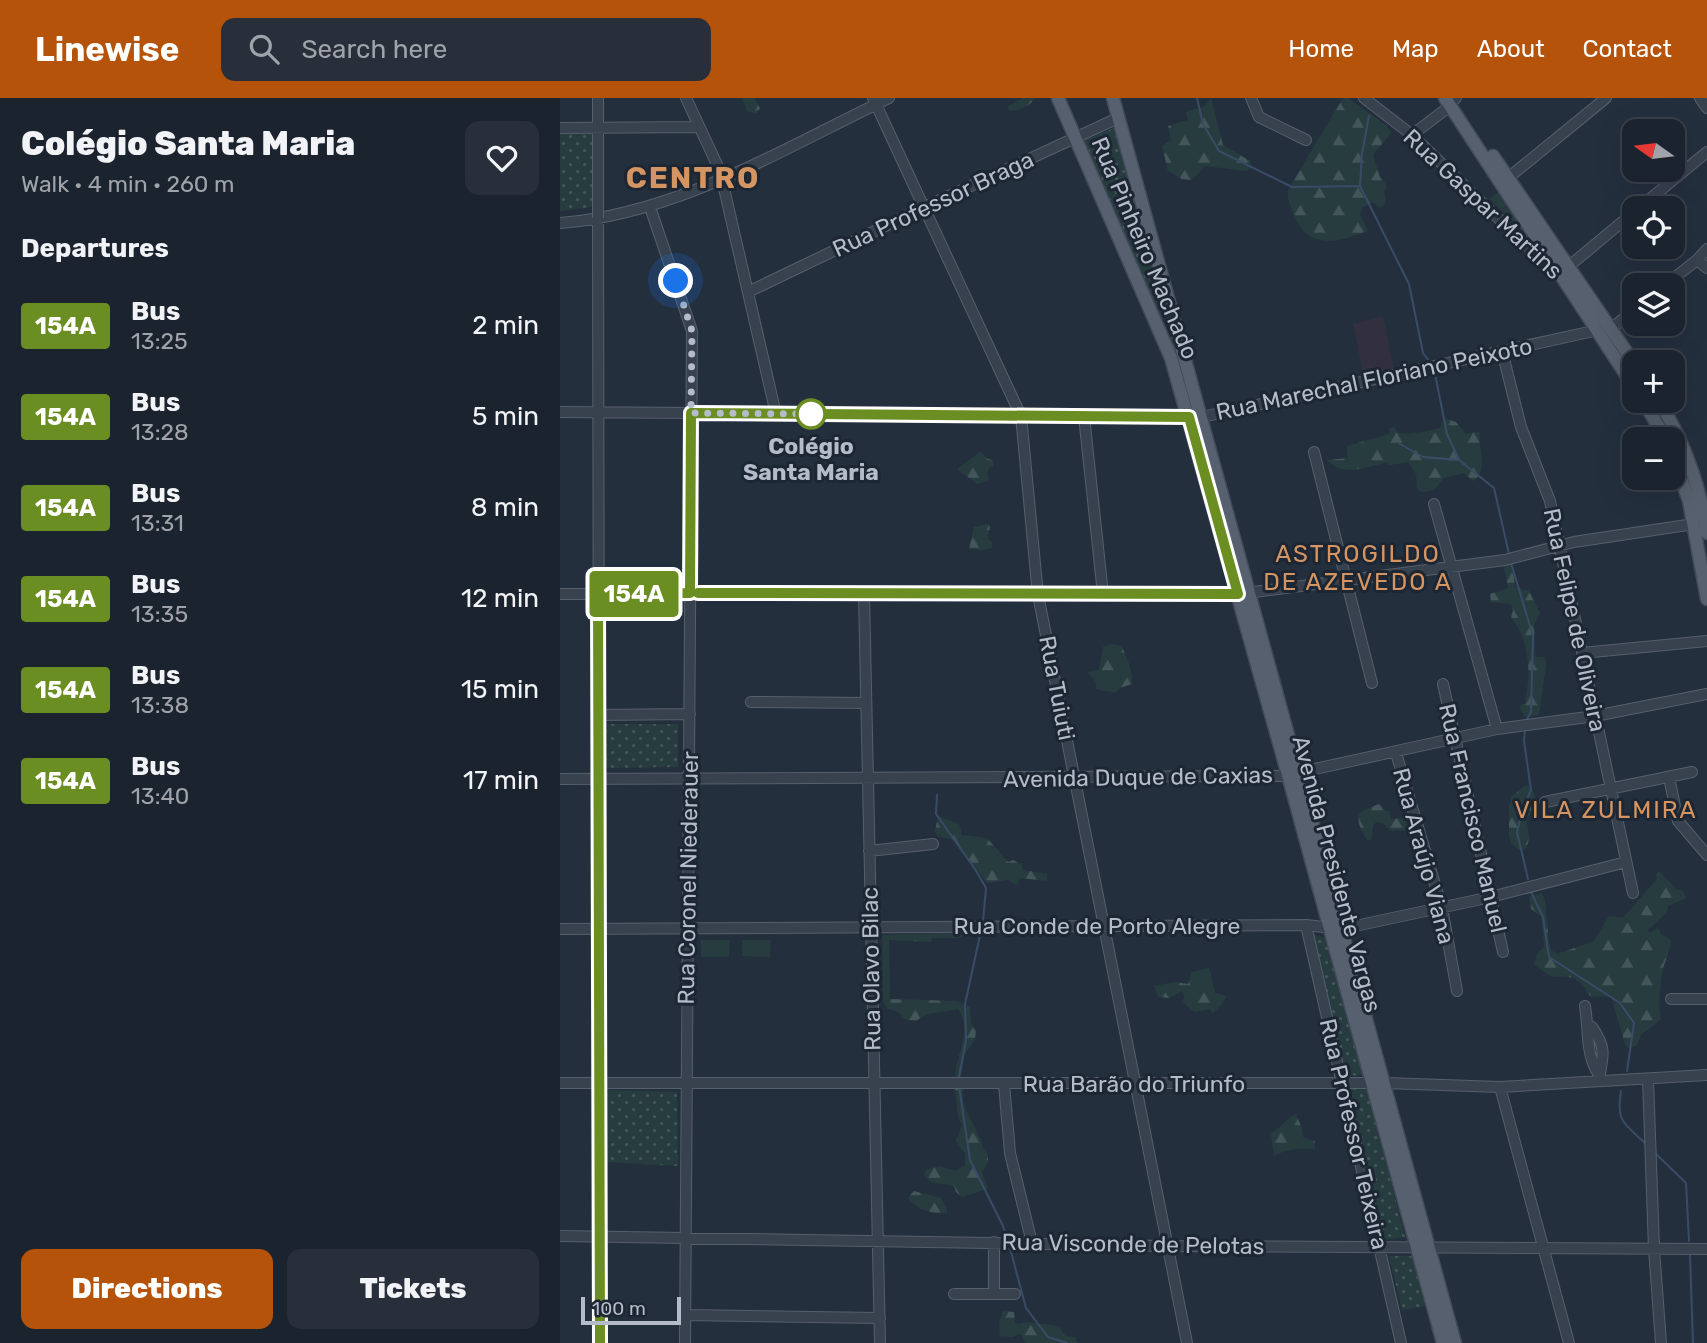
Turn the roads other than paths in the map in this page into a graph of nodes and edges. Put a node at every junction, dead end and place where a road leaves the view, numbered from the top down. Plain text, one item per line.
1 (598, 98) edge
2 (686, 98) edge
3 (889, 98) edge
4 (1058, 98) edge
5 (1113, 98) edge
6 (1251, 98) edge
7 (1364, 98) edge
8 (1606, 98) edge
9 (1700, 98) edge
10 (1452, 100) edge
11 (875, 101) edge
12 (1595, 102) edge
13 (1707, 108) edge
14 (1118, 118) junction
15 (699, 127) junction
16 (560, 128) edge
17 (598, 128) junction
18 (1412, 135) junction
19 (1076, 137) junction
20 (1306, 140) dead end
21 (1707, 152) edge
22 (1508, 178) junction
23 (722, 179) junction
24 (1654, 196) edge
25 (925, 206) junction
26 (652, 213) dead end
27 (1622, 222) edge
28 (560, 223) edge
29 (1707, 248) edge
30 (1697, 260) junction
31 (1568, 267) junction
32 (1707, 268) edge
33 (1680, 273) edge
34 (1568, 285) junction
35 (748, 292) junction
36 (1172, 315) junction
37 (1156, 320) junction
38 (1622, 320) edge
39 (1604, 329) junction
40 (1623, 350) edge
41 (1502, 351) junction
42 (1622, 364) edge
43 (560, 412) edge
44 (600, 412) junction
45 (691, 413) junction
46 (1666, 413) edge
47 (776, 414) junction
48 (1021, 416) junction
49 (1084, 416) junction
50 (1196, 417) junction
51 (1314, 452) dead end
52 (1685, 488) edge
53 (1434, 504) dead end
54 (1694, 524) junction
55 (1707, 534) edge
56 (1559, 545) junction
57 (1451, 567) junction
58 (1347, 580) junction
59 (690, 593) junction
60 (1243, 593) junction
61 (560, 594) edge
62 (598, 594) junction
63 (864, 594) junction
64 (1103, 594) junction
65 (1038, 595) junction
66 (1707, 599) edge
67 (1707, 641) edge
68 (1582, 653) junction
69 (1372, 683) dead end
70 (1443, 684) dead end
71 (1707, 694) edge
72 (751, 702) dead end
73 (866, 703) junction
74 (690, 714) junction
75 (598, 715) junction
76 (1595, 716) junction
77 (1497, 729) junction
78 (1455, 739) junction
79 (1396, 753) junction
80 (1692, 772) dead end
81 (1293, 775) junction
82 (1669, 777) junction
83 (1074, 778) junction
84 (560, 779) edge
85 (598, 779) junction
86 (689, 779) junction
87 (868, 779) junction
88 (1611, 789) junction
89 (1545, 802) dead end
90 (933, 844) dead end
91 (869, 851) junction
92 (1707, 855) edge
93 (1626, 862) junction
94 (1633, 893) dead end
95 (1491, 897) junction
96 (1442, 908) junction
97 (1306, 925) junction
98 (1104, 926) junction
99 (871, 927) junction
100 (598, 928) junction
101 (687, 928) junction
102 (1336, 928) junction
103 (560, 929) edge
104 (1503, 952) dead end
105 (1457, 991) dead end
106 (1671, 999) dead end
107 (1707, 999) edge
108 (1585, 1006) dead end
109 (1707, 1075) edge
110 (1599, 1079) junction
111 (1648, 1079) junction
112 (560, 1083) edge
113 (599, 1083) junction
114 (685, 1083) junction
115 (874, 1083) junction
116 (1379, 1083) junction
117 (1004, 1084) junction
118 (1136, 1084) junction
119 (1342, 1084) junction
120 (1500, 1087) junction
121 (560, 1236) edge
122 (600, 1236) junction
123 (685, 1237) junction
124 (878, 1240) junction
125 (993, 1242) junction
126 (1032, 1243) junction
127 (1168, 1246) junction
128 (1423, 1246) junction
129 (1380, 1247) junction
130 (1543, 1249) junction
131 (1654, 1249) junction
132 (1707, 1249) edge
133 (954, 1294) dead end
134 (994, 1294) junction
135 (1015, 1294) dead end
136 (685, 1315) junction
137 (880, 1318) junction
138 (600, 1343) edge
139 (685, 1343) edge
140 (880, 1343) edge
141 (1187, 1343) edge
142 (1401, 1343) edge
143 (1443, 1343) edge
144 (1455, 1343) edge
145 (1569, 1343) edge
146 (1661, 1343) edge

1 - 17 street
2 - 15 street
3 - 11 street
4 - 19 main road, Rua Pinheiro Machado
5 - 14 main road
6 - 20 street
7 - 18 street, Rua Gaspar Martins
8 - 12 street
9 - 13 street
10 - 18 street
10 - 22 main road
10 - 34 main road
11 - 23 street
11 - 25 street, Rua Tuiuti
12 - 22 street
14 - 19 street, Rua Professor Braga
14 - 36 main road
15 - 17 street
15 - 23 street
16 - 17 street
17 - 44 street, bridge
18 - 34 street, Rua Gaspar Martins
19 - 25 street, Rua Professor Braga
19 - 37 main road, Rua Pinheiro Machado
21 - 24 street
22 - 31 main road
23 - 28 street
23 - 35 street
25 - 35 street, Rua Professor Braga
25 - 48 street, Rua Tuiuti
26 - 45 street, Rua Coronel Niederauer
27 - 31 street
29 - 30 street
30 - 32 street
30 - 33 street
31 - 39 main road
34 - 39 main road
35 - 47 street
36 - 37 main road
36 - 50 main road
37 - 50 main road, Rua Pinheiro Machado
38 - 39 street, Rua Marechal Floriano Peixoto
39 - 40 main road
39 - 41 street, Rua Marechal Floriano Peixoto
39 - 42 main road
41 - 50 street, Rua Marechal Floriano Peixoto
41 - 56 street, Rua Felipe de Oliveira
43 - 44 street, Rua Marechal Floriano Peixoto
44 - 45 street, Rua Marechal Floriano Peixoto
44 - 62 street
45 - 47 street, Rua Marechal Floriano Peixoto
45 - 59 street, Rua Coronel Niederauer
46 - 55 main road
47 - 48 street, Rua Marechal Floriano Peixoto
48 - 49 street, Rua Marechal Floriano Peixoto
48 - 65 street, Rua Tuiuti
49 - 50 street, Rua Marechal Floriano Peixoto
49 - 64 street
50 - 60 main road, Avenida Presidente Vargas
51 - 58 street
52 - 54 main road
53 - 57 street, Rua Francisco Manuel
54 - 55 main road
54 - 56 street
54 - 66 main road
56 - 57 street
56 - 68 street, Rua Felipe de Oliveira
57 - 58 street
57 - 77 street, Rua Francisco Manuel
58 - 60 street
58 - 69 street
59 - 62 street
59 - 63 street
59 - 74 street, Rua Coronel Niederauer
60 - 64 street
60 - 81 main road, Avenida Presidente Vargas
61 - 62 street
62 - 75 street
63 - 65 street
63 - 73 street, Rua Olavo Bilac
64 - 65 street
65 - 83 street, Rua Tuiuti
67 - 68 street
68 - 76 street, Rua Felipe de Oliveira
70 - 78 street, Rua Francisco Manuel
71 - 76 street, Avenida Duque de Caxias
72 - 73 street
73 - 87 street, Rua Olavo Bilac
74 - 75 street
74 - 86 street, Rua Coronel Niederauer
75 - 85 street
76 - 77 street, Avenida Duque de Caxias
76 - 88 street, Rua Felipe de Oliveira
77 - 78 street, Avenida Duque de Caxias
78 - 79 street, Avenida Duque de Caxias
78 - 95 street, Rua Francisco Manuel
79 - 81 street, Avenida Duque de Caxias
79 - 96 street, Rua Araújo Viana
80 - 82 street
81 - 83 street, Avenida Duque de Caxias
81 - 102 main road, Avenida Presidente Vargas
82 - 88 street
82 - 92 street
83 - 87 street, Avenida Duque de Caxias
83 - 98 street, Rua Tuiuti
84 - 85 street, Avenida Duque de Caxias
85 - 86 street, Avenida Duque de Caxias
85 - 100 street
86 - 87 street, Avenida Duque de Caxias
86 - 101 street, Rua Coronel Niederauer
87 - 91 street, Rua Olavo Bilac
88 - 89 street
88 - 93 street, Rua Felipe de Oliveira
90 - 91 street
91 - 99 street, Rua Olavo Bilac
93 - 94 street, Rua Felipe de Oliveira
93 - 95 street, Rua Conde de Porto Alegre
95 - 96 street, Rua Conde de Porto Alegre
95 - 104 street, Rua Francisco Manuel
96 - 102 street, Rua Conde de Porto Alegre
96 - 105 street, Rua Araújo Viana
97 - 98 street, Rua Conde de Porto Alegre
97 - 102 street, Rua Conde de Porto Alegre
97 - 119 street, Rua Professor Teixeira
98 - 99 street, Rua Conde de Porto Alegre
98 - 118 street, Rua Tuiuti
99 - 101 street, Rua Conde de Porto Alegre
99 - 115 street, Rua Olavo Bilac
100 - 101 street, Rua Conde de Porto Alegre
100 - 103 street, Rua Conde de Porto Alegre
100 - 113 street
101 - 114 street, Rua Coronel Niederauer
102 - 116 main road, Avenida Presidente Vargas
106 - 107 street
108 - 110 street
109 - 111 street, Rua Barão do Triunfo
110 - 111 street, Rua Barão do Triunfo
110 - 120 street, Rua Barão do Triunfo
111 - 131 street
112 - 113 street, Rua Barão do Triunfo
113 - 114 street, Rua Barão do Triunfo
113 - 122 street
114 - 115 street, Rua Barão do Triunfo
114 - 123 street, Rua Coronel Niederauer
115 - 117 street, Rua Barão do Triunfo
115 - 124 street, Rua Olavo Bilac
116 - 119 street, Rua Barão do Triunfo
116 - 120 street, Rua Barão do Triunfo
116 - 128 main road, Avenida Presidente Vargas
117 - 118 street, Rua Barão do Triunfo
117 - 126 street
118 - 119 street, Rua Barão do Triunfo
118 - 127 street, Rua Tuiuti
119 - 129 street, Rua Professor Teixeira
120 - 130 street
121 - 122 street, Rua Visconde de Pelotas
122 - 123 street, Rua Visconde de Pelotas
122 - 138 street
123 - 124 street, Rua Visconde de Pelotas
123 - 136 street, Rua Coronel Niederauer
124 - 125 street, Rua Visconde de Pelotas
124 - 137 street, Rua Olavo Bilac
125 - 126 street, Rua Visconde de Pelotas
125 - 134 street
126 - 127 street, Rua Visconde de Pelotas
127 - 129 street, Rua Visconde de Pelotas
127 - 141 street, Rua Tuiuti
128 - 129 street, Rua Visconde de Pelotas
128 - 130 street, Rua Visconde de Pelotas
128 - 143 main road, Avenida Presidente Vargas
128 - 144 main road, Avenida Presidente Vargas
129 - 142 street, Rua Professor Teixeira
130 - 131 street, Rua Visconde de Pelotas
130 - 145 street
131 - 132 street, Rua Visconde de Pelotas
131 - 146 street
133 - 134 street
134 - 135 street
136 - 137 street
136 - 139 street, Rua Coronel Niederauer
137 - 140 street, Rua Olavo Bilac

